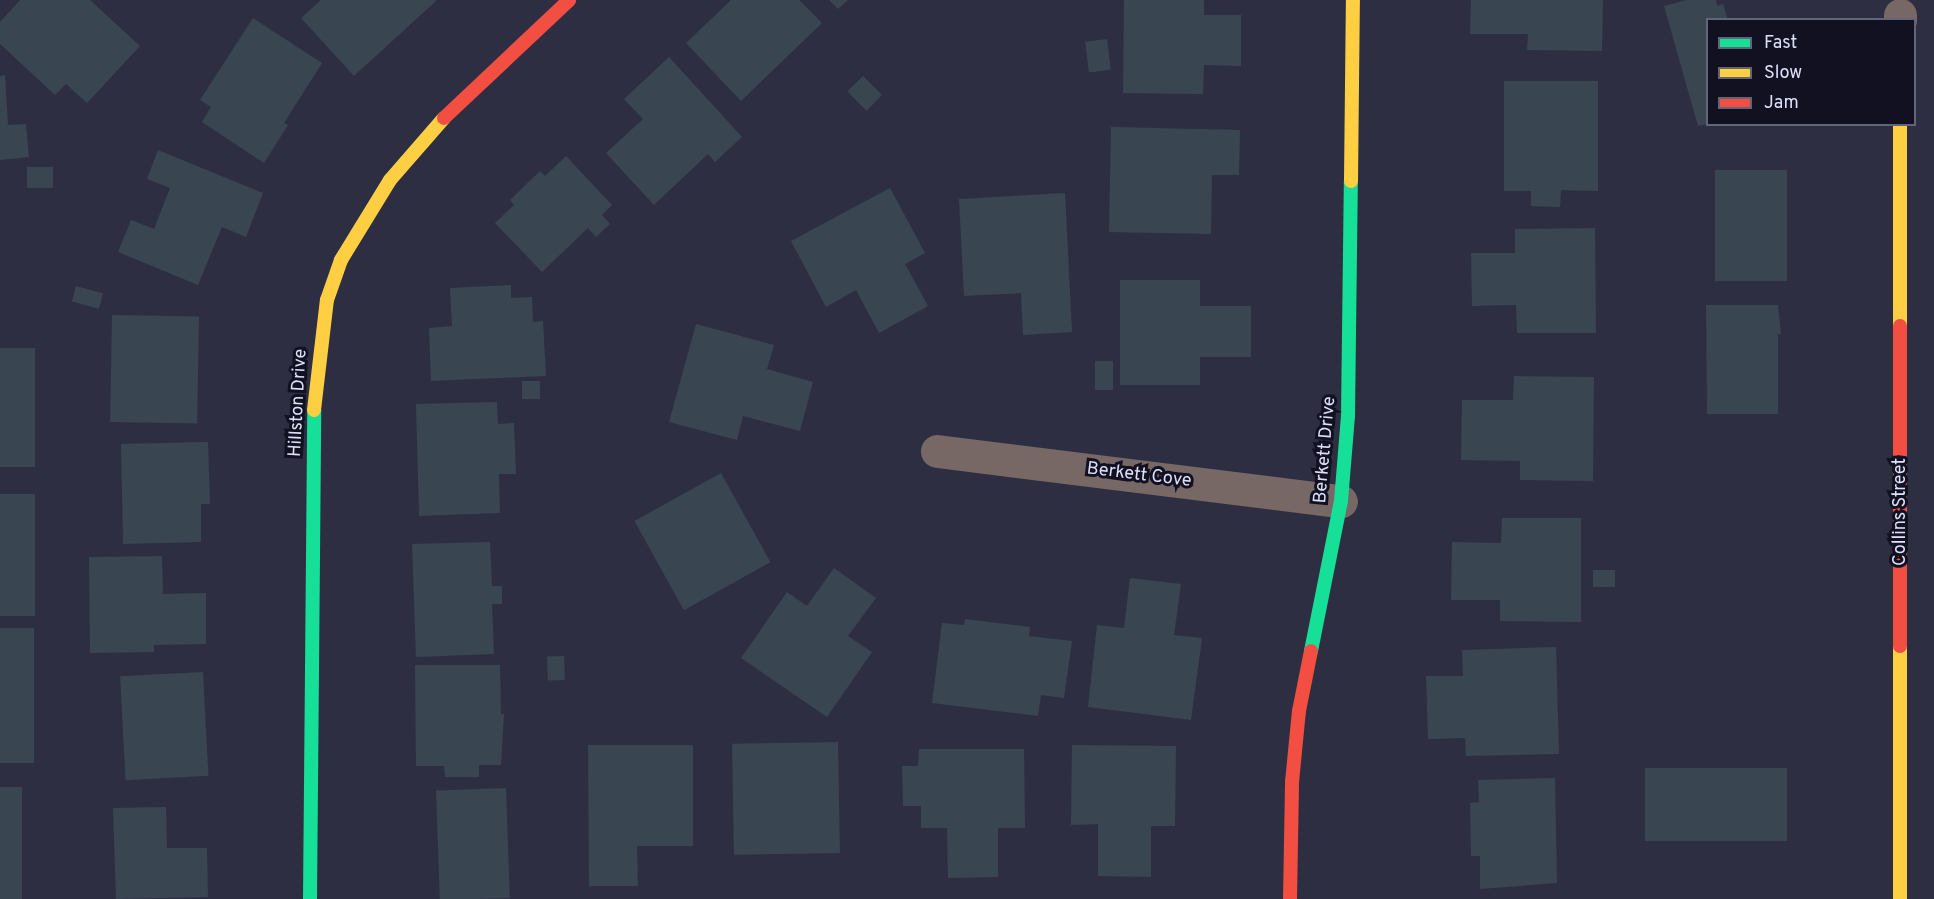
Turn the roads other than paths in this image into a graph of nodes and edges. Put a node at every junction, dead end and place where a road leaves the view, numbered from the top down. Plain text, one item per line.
1 (569, 0) edge
2 (1353, 0) edge
3 (1900, 126) edge
4 (937, 451) dead end
5 (1341, 501) junction
6 (310, 899) edge
7 (1290, 899) edge
8 (1900, 899) edge

1 - 6 street, Hillston Drive
2 - 5 street, Berkett Drive
3 - 8 street, Collins Street
4 - 5 street, Berkett Cove
5 - 7 street, Berkett Drive

